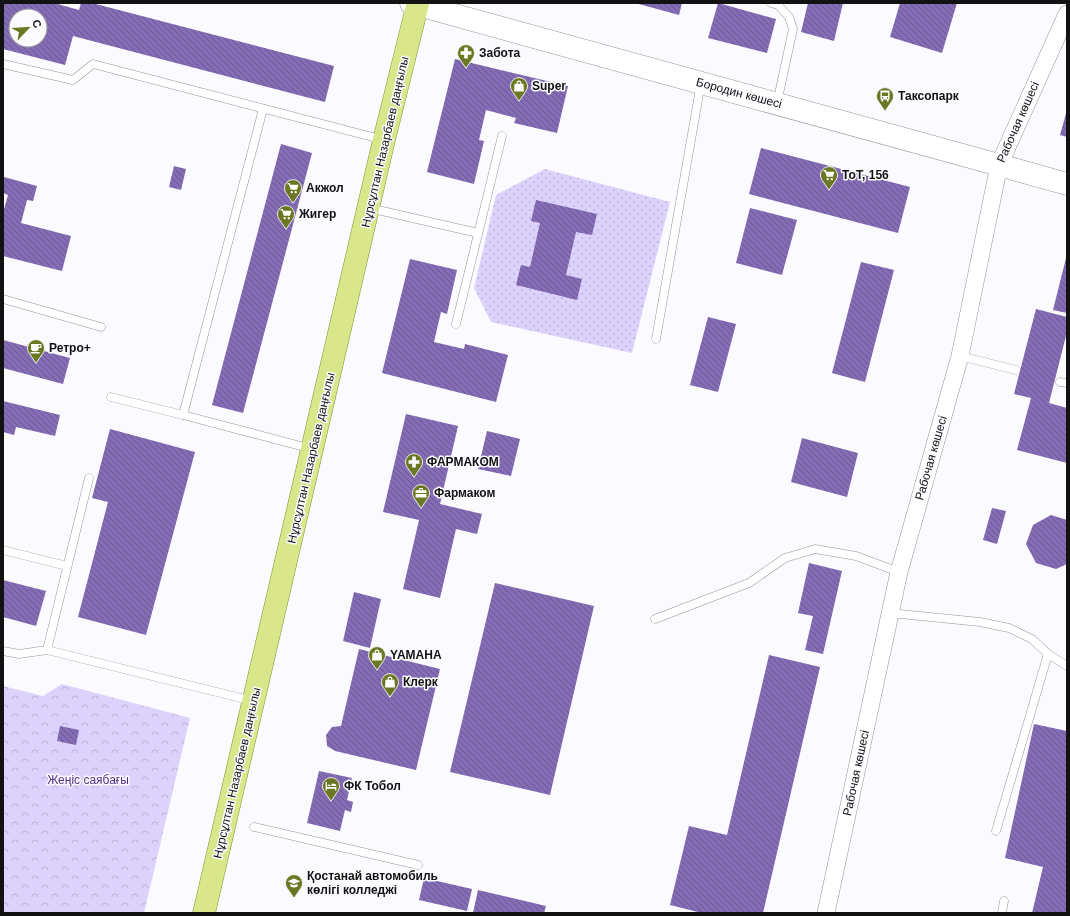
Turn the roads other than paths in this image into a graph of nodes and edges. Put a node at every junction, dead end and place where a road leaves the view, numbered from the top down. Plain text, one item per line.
1 (771, 3) edge
2 (416, 4) edge
3 (1067, 14) edge
4 (3, 64) edge
5 (701, 83) junction
6 (776, 104) junction
7 (263, 109) junction
8 (502, 136) dead end
9 (384, 140) junction
10 (999, 164) junction
11 (1067, 184) edge
12 (369, 208) junction
13 (478, 233) junction
14 (3, 299) edge
15 (456, 324) dead end
16 (101, 327) dead end
17 (656, 339) dead end
18 (960, 356) junction
19 (1016, 370) dead end
20 (111, 397) dead end
21 (183, 415) junction
22 (313, 449) junction
23 (89, 478) dead end
24 (3, 550) edge
25 (67, 566) junction
26 (899, 572) junction
27 (890, 613) junction
28 (655, 619) dead end
29 (47, 650) junction
30 (3, 651) edge
31 (1048, 654) junction
32 (1067, 666) edge
33 (254, 702) junction
34 (254, 827) dead end
35 (996, 831) dead end
36 (418, 865) dead end
37 (1004, 902) dead end
38 (204, 913) edge
39 (826, 913) edge
40 (1002, 913) edge

1 - 6 lane
2 - 5 street, Бородин көшесі
2 - 9 main road, Нұрсұлтан Назарбаев даңғылы
3 - 10 street, Рабочая көшесі
4 - 7 lane
5 - 6 street, Бородин көшесі
5 - 17 lane
6 - 10 street, Бородин көшесі
7 - 9 lane
7 - 21 lane
8 - 13 lane
9 - 12 main road, Нұрсұлтан Назарбаев даңғылы
10 - 11 street, Бородин көшесі
10 - 18 street, Рабочая көшесі
12 - 13 lane
12 - 22 main road, Нұрсұлтан Назарбаев даңғылы
13 - 15 lane
14 - 16 lane
18 - 19 lane
18 - 26 street, Рабочая көшесі
20 - 21 lane
21 - 22 lane
22 - 33 main road, Нұрсұлтан Назарбаев даңғылы
23 - 25 lane
24 - 25 lane
25 - 29 lane
26 - 27 street, Рабочая көшесі
26 - 28 lane
27 - 31 lane
27 - 39 street, Рабочая көшесі
29 - 30 lane
29 - 33 lane
31 - 32 lane
31 - 35 lane
33 - 38 main road, Нұрсұлтан Назарбаев даңғылы
34 - 36 lane
37 - 40 lane

